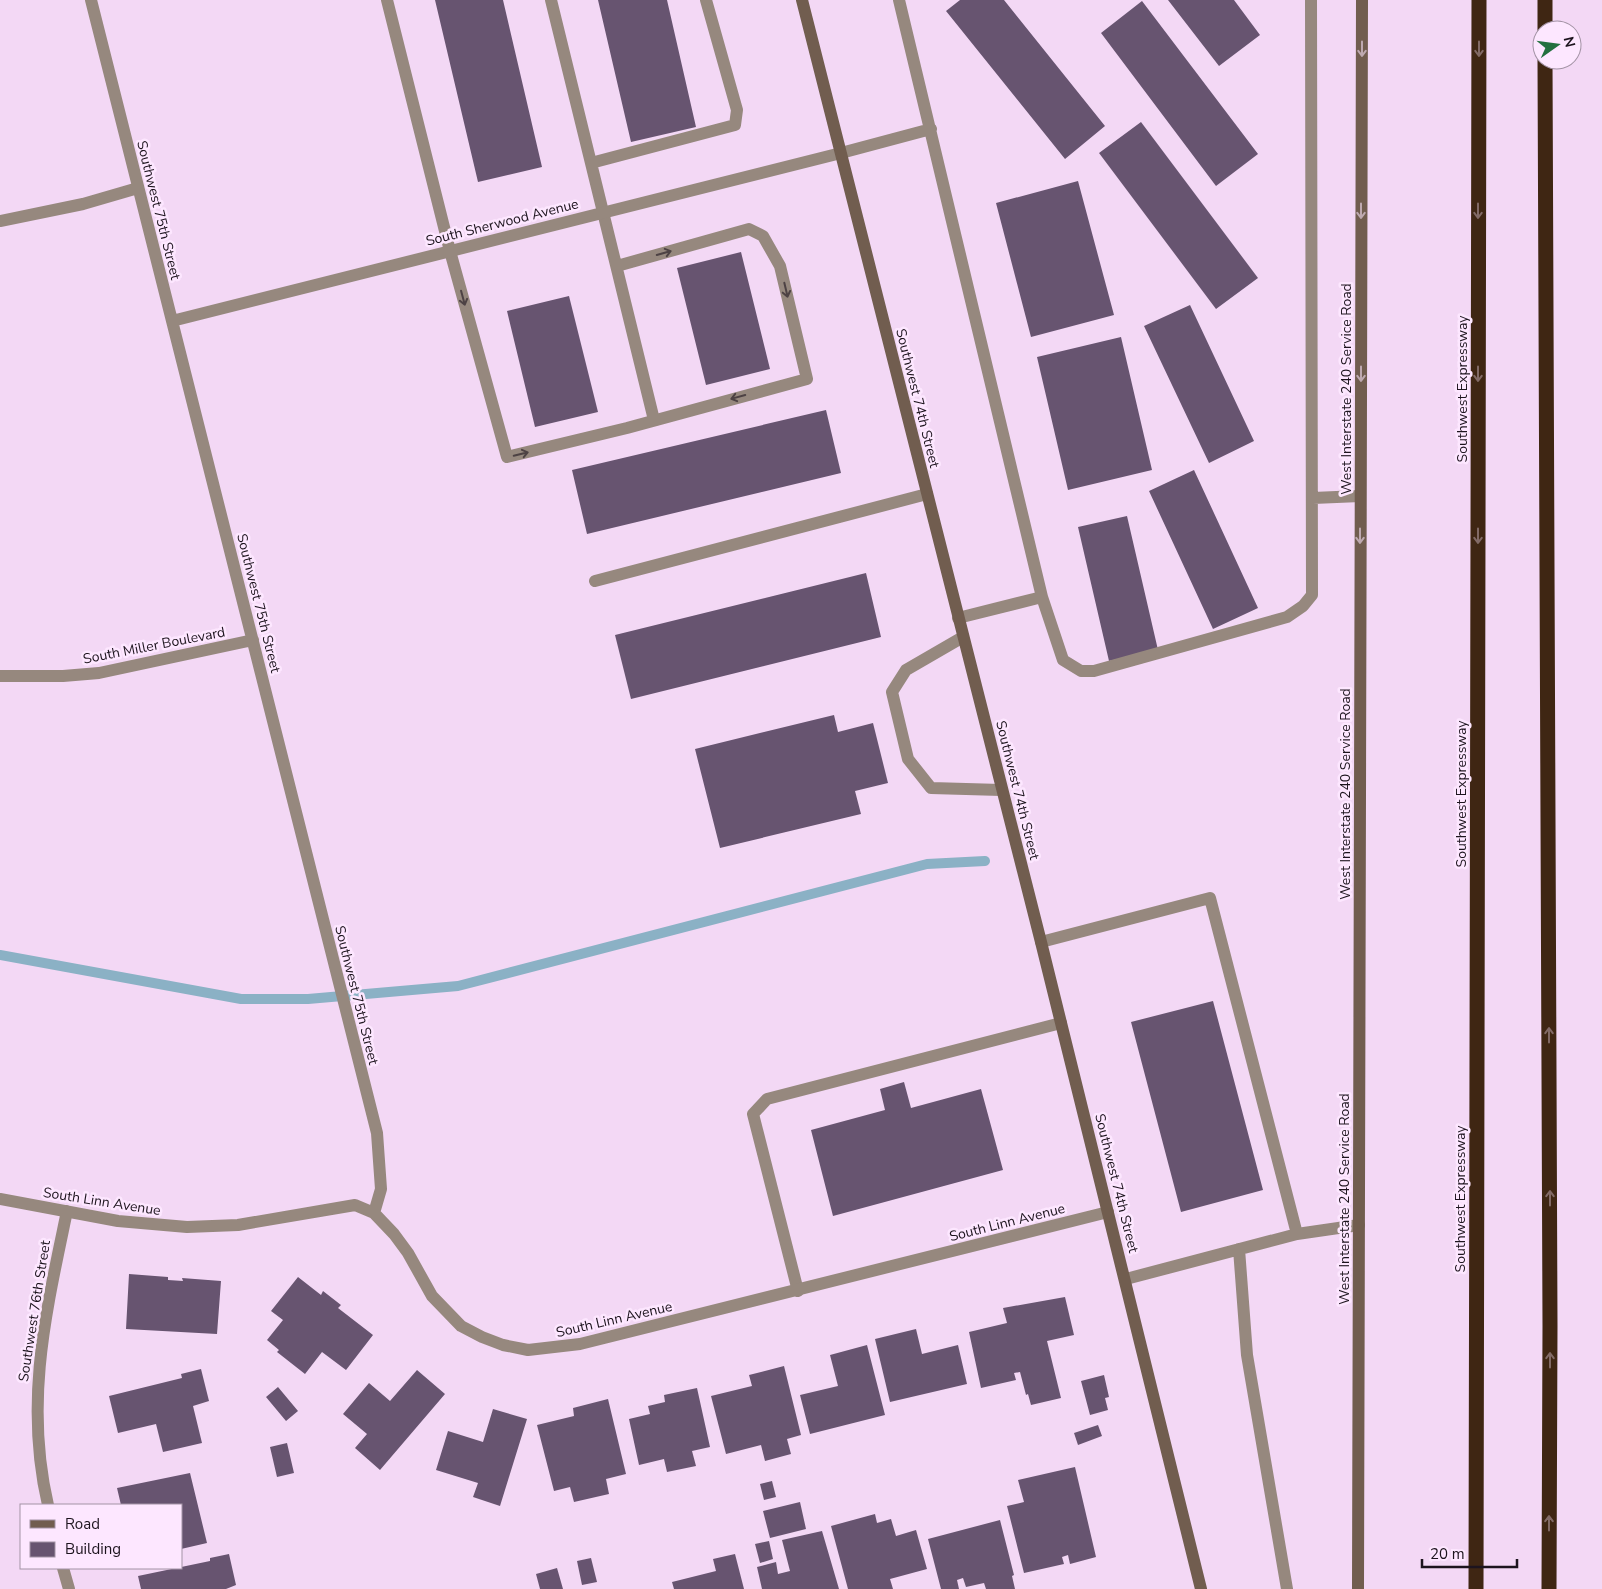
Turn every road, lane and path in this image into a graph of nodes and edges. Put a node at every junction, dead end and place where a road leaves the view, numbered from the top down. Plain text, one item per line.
1 (91, 0) edge
2 (387, 0) edge
3 (551, 0) edge
4 (706, 0) edge
5 (802, 0) edge
6 (899, 0) edge
7 (1311, 0) edge
8 (1362, 0) edge
9 (1479, 0) edge
10 (1545, 0) edge
11 (1545, 20) edge
12 (1545, 70) edge
13 (931, 129) junction
14 (841, 153) junction
15 (590, 163) junction
16 (138, 188) junction
17 (602, 212) junction
18 (0, 221) edge
19 (450, 251) junction
20 (617, 266) junction
21 (172, 321) junction
22 (654, 420) junction
23 (927, 494) junction
24 (1360, 496) junction
25 (1313, 498) junction
26 (595, 581) dead end
27 (1042, 597) junction
28 (958, 618) junction
29 (964, 637) junction
30 (253, 640) junction
31 (0, 676) edge
32 (1002, 790) junction
33 (1041, 942) junction
34 (1061, 1022) junction
35 (0, 1199) edge
36 (67, 1211) junction
37 (1108, 1212) junction
38 (374, 1214) junction
39 (1359, 1225) junction
40 (1297, 1234) junction
41 (1238, 1249) junction
42 (1126, 1279) junction
43 (798, 1291) junction
44 (48, 1504) edge
45 (63, 1569) edge
46 (68, 1589) edge
47 (1202, 1589) edge
48 (1287, 1589) edge
49 (1358, 1589) edge
50 (1476, 1589) edge
51 (1549, 1589) edge

1 - 16 street, Southwest 75th Street
2 - 19 street
3 - 15 street
4 - 15 street
5 - 14 main road, Southwest 74th Street
6 - 13 street
7 - 25 street
8 -> 24 main road, West Interstate 240 Service Road
9 -> 50 highway, Southwest Expressway
10 - 11 highway
51 -> 12 highway
13 - 14 street, South Sherwood Avenue
13 - 27 street
14 - 17 street, South Sherwood Avenue
14 - 23 main road, Southwest 74th Street
15 - 17 street
16 - 18 street
16 - 21 street, Southwest 75th Street
17 - 19 street, South Sherwood Avenue
17 - 20 street
19 - 21 street, South Sherwood Avenue
19 -> 22 street
20 - 22 street
20 -> 22 street
21 - 30 street, Southwest 75th Street
23 - 26 street
23 - 28 main road, Southwest 74th Street
24 - 25 street
24 -> 39 main road, West Interstate 240 Service Road
25 - 27 street
27 - 28 street
28 - 29 main road, Southwest 74th Street
29 - 32 main road, Southwest 74th Street
29 - 32 street
30 - 31 street, South Miller Boulevard
30 - 38 street, Southwest 75th Street
32 - 33 main road, Southwest 74th Street
33 - 34 main road, Southwest 74th Street
33 - 40 street
34 - 37 main road, Southwest 74th Street
34 - 43 street
35 - 36 street, South Linn Avenue
36 - 38 street, South Linn Avenue
36 - 44 street, Southwest 76th Street
37 - 42 main road, Southwest 74th Street
37 - 43 street, South Linn Avenue
38 - 43 street, South Linn Avenue
39 - 40 street
39 - 49 main road, West Interstate 240 Service Road
40 - 41 street
41 - 42 street
41 - 48 street
42 - 47 main road, Southwest 74th Street
45 - 46 street

